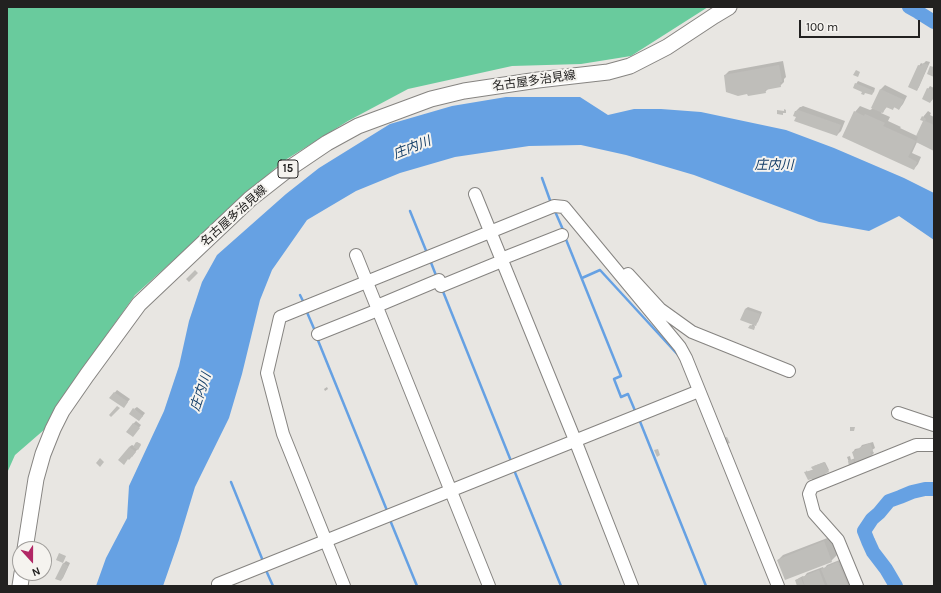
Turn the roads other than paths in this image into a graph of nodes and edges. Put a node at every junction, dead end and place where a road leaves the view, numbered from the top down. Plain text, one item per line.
1 (729, 7) edge
2 (475, 194) dead end
3 (490, 232) junction
4 (562, 235) dead end
5 (356, 255) dead end
6 (604, 257) junction
7 (502, 260) junction
8 (367, 281) junction
9 (378, 308) junction
10 (318, 334) dead end
11 (789, 371) dead end
12 (699, 391) junction
13 (898, 413) dead end
14 (934, 425) edge
15 (575, 440) junction
16 (934, 445) edge
17 (451, 490) junction
18 (26, 541) edge
19 (326, 541) junction
20 (219, 586) edge
21 (344, 586) edge
22 (489, 586) edge
23 (632, 586) edge
24 (778, 586) edge
25 (857, 586) edge

1 - 18 main road, 名古屋多治見線 / 15
2 - 3 street
3 - 6 street
3 - 7 street
3 - 8 street
4 - 7 street
5 - 8 street
6 - 11 street
6 - 12 street
7 - 9 street
7 - 15 street
8 - 9 street
8 - 19 street
9 - 10 street
9 - 17 street
12 - 15 street
12 - 24 street
13 - 14 street
15 - 17 street
15 - 23 street
16 - 25 street
17 - 19 street
17 - 22 street
19 - 20 street
19 - 21 street

